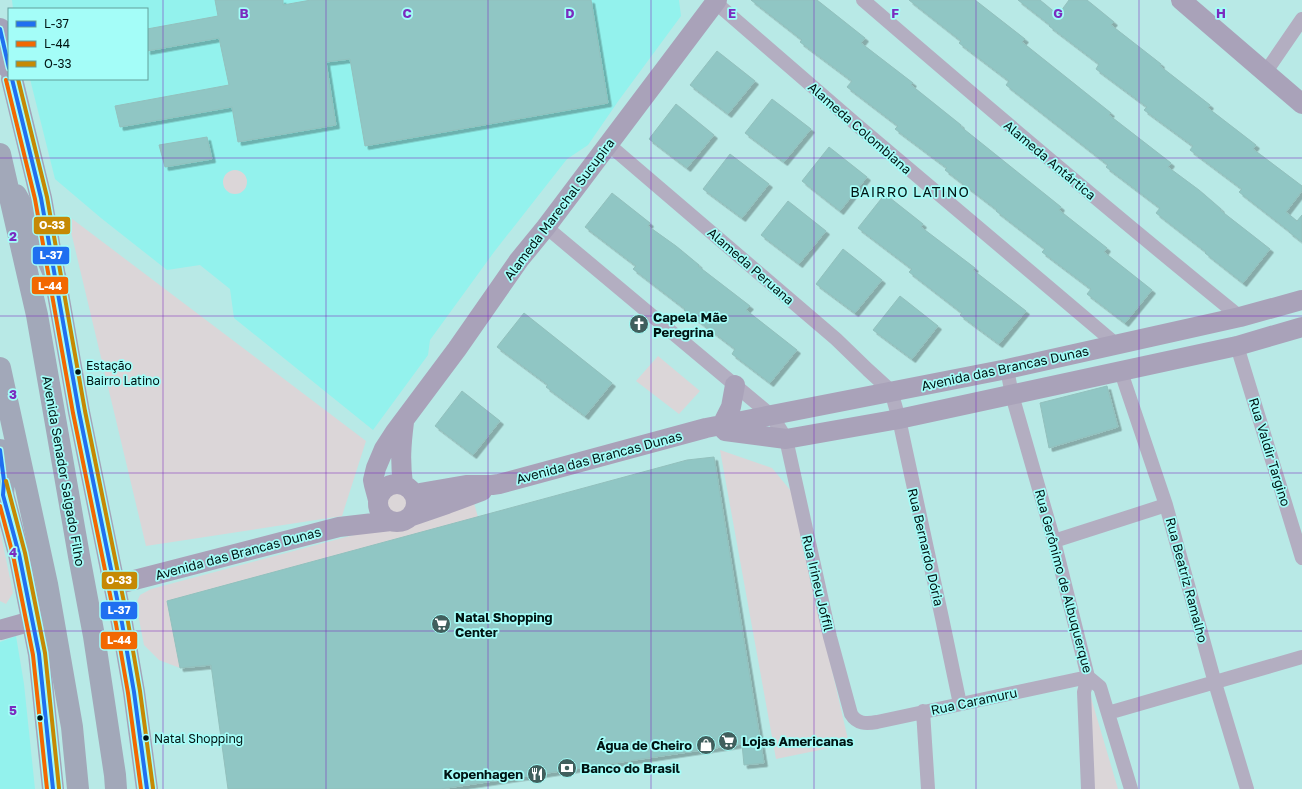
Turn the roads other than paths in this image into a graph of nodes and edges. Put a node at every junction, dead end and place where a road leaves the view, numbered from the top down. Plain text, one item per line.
1 (863, 0) edge
2 (1181, 0) edge
3 (716, 1) edge
4 (1302, 19) edge
5 (0, 29) edge
6 (8, 64) edge
7 (1265, 73) junction
8 (12, 80) edge
9 (1302, 104) edge
10 (608, 144) junction
11 (2, 164) edge
12 (546, 227) junction
13 (56, 278) junction
14 (1302, 300) edge
15 (1240, 317) junction
16 (1302, 327) edge
17 (1117, 345) junction
18 (1237, 346) junction
19 (1007, 369) junction
20 (0, 370) edge
21 (1121, 372) junction
22 (735, 385) junction
23 (891, 391) junction
24 (1012, 394) junction
25 (772, 416) junction
26 (899, 419) junction
27 (404, 420) junction
28 (714, 427) junction
29 (786, 439) junction
30 (0, 450) edge
31 (492, 485) junction
32 (1, 489) edge
33 (409, 489) junction
34 (1166, 505) junction
35 (383, 510) junction
36 (412, 516) junction
37 (1054, 541) junction
38 (1302, 558) edge
39 (115, 585) junction
40 (32, 621) junction
41 (0, 630) edge
42 (1302, 657) edge
43 (1088, 677) junction
44 (1215, 683) junction
45 (960, 704) junction
46 (923, 711) junction
47 (1108, 713) junction
48 (860, 722) joint
49 (53, 789) edge
50 (78, 789) edge
51 (116, 789) edge
52 (147, 789) edge
53 (928, 789) edge
54 (1088, 789) edge
55 (1131, 789) edge
56 (1247, 789) edge

1 - 15 street, Alameda Antártica
2 - 7 main road
3 - 10 main road, Alameda Marechal Sucupira
3 - 17 street, Alameda Colombiana
4 - 7 street
5 - 6 main road
7 - 9 main road
8 - 13 main road, Avenida Senador Salgado Filho
10 - 12 main road, Alameda Marechal Sucupira
10 - 23 street, Alameda Peruana
11 - 13 highway
11 - 51 highway, Avenida Senador Salgado Filho
12 - 22 street, Rua Irineu Joffil
12 - 27 main road, Alameda Marechal Sucupira
13 - 39 main road, Avenida Senador Salgado Filho
14 - 15 main road, Avenida das Brancas Dunas
15 - 17 main road, Avenida das Brancas Dunas
16 - 18 main road, Avenida das Brancas Dunas
17 - 19 main road, Avenida das Brancas Dunas
18 - 21 main road, Avenida das Brancas Dunas
18 - 38 street, Rua Valdir Targino
19 - 23 main road, Avenida das Brancas Dunas
19 - 24 street, Rua Gerônimo de Albuquerque
20 - 50 highway
21 - 24 main road, Avenida das Brancas Dunas
21 - 34 street, Rua Beatriz Ramalho
22 - 25 street, Rua Irineu Joffil
22 - 28 main road
23 - 25 main road, Avenida das Brancas Dunas
23 - 26 street, Rua Bernardo Dória
24 - 26 main road, Avenida das Brancas Dunas
24 - 37 street, Rua Gerônimo de Albuquerque
25 - 28 main road, Avenida das Brancas Dunas
25 - 29 street, Rua Irineu Joffil
26 - 29 main road, Avenida das Brancas Dunas
26 - 45 street, Rua Bernardo Dória
27 - 33 main road, Alameda Marechal Sucupira
27 - 35 main road, Alameda Marechal Sucupira
28 - 29 main road, Avenida das Brancas Dunas
28 - 31 main road, Avenida das Brancas Dunas
29 - 48 street, Rua Irineu Joffil
30 - 32 highway
31 - 33 main road, Avenida das Brancas Dunas
31 - 36 main road, Avenida das Brancas Dunas
32 - 40 main road
33 - 35 main road
33 - 36 main road
34 - 37 street
34 - 44 street, Rua Beatriz Ramalho
35 - 36 main road
35 - 39 main road, Avenida das Brancas Dunas
37 - 43 street, Rua Gerônimo de Albuquerque
39 - 52 main road, Avenida Senador Salgado Filho
40 - 41 main road
40 - 49 main road
42 - 44 street
43 - 45 street, Rua Caramuru
43 - 47 street, Rua Gerônimo de Albuquerque
43 - 54 street
44 - 47 street
44 - 56 street, Rua Beatriz Ramalho
45 - 46 street, Rua Caramuru
46 - 48 street, Rua Caramuru
46 - 53 street
47 - 55 street, Rua Gerônimo de Albuquerque

